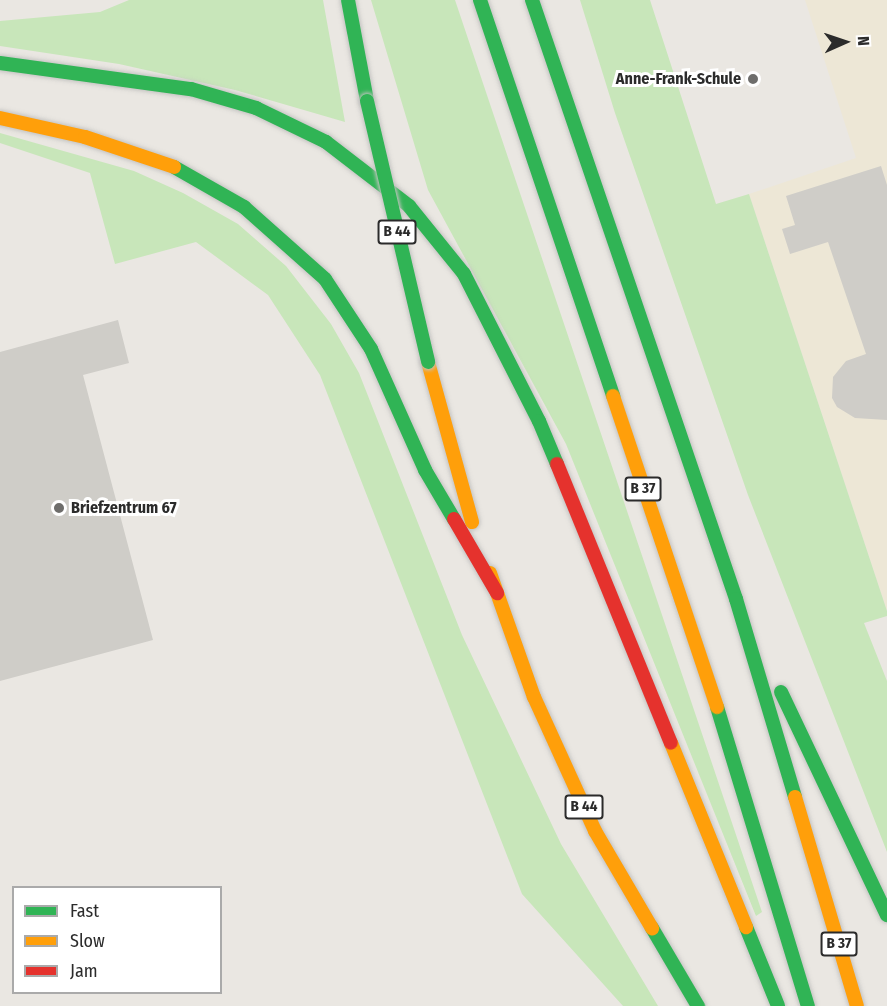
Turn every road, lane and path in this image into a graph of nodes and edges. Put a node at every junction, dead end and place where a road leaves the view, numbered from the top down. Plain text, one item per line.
1 (348, 0) edge
2 (480, 0) edge
3 (532, 0) edge
4 (0, 63) edge
5 (0, 118) edge
6 (497, 593) junction
7 (736, 599) junction
8 (887, 915) edge
9 (698, 1006) edge
10 (778, 1006) edge
11 (808, 1006) edge
12 (857, 1006) edge

1 - 6 highway, B 44, bridge
2 - 11 highway, B 37
3 - 7 highway, B 37
4 - 10 highway
5 - 6 highway
6 - 9 highway, B 44
7 - 8 highway
7 - 12 highway, B 37

